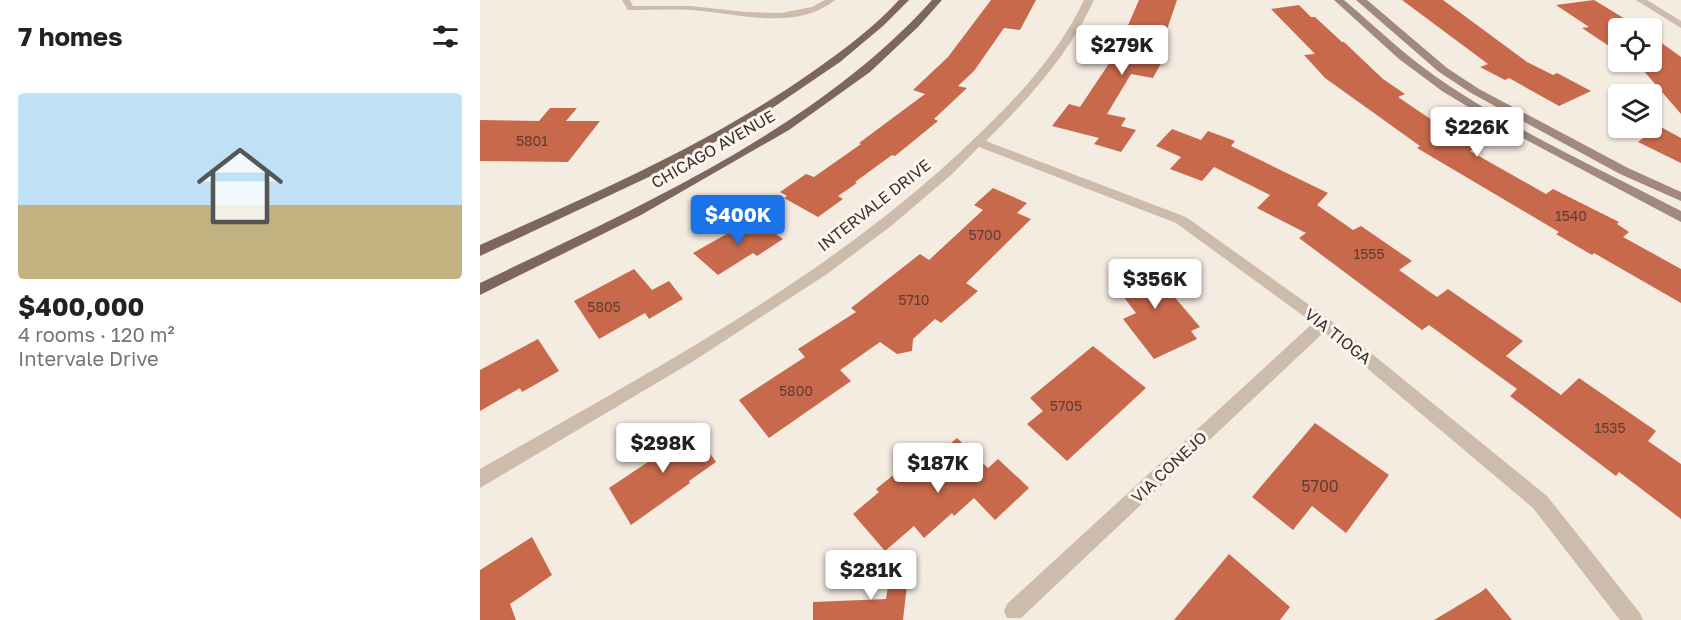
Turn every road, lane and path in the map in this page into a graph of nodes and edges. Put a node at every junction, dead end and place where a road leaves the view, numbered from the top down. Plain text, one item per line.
1 (626, 0) edge
2 (831, 0) edge
3 (904, 0) edge
4 (937, 0) edge
5 (1089, 0) edge
6 (1339, 0) edge
7 (1360, 0) edge
8 (1641, 0) edge
9 (1681, 25) edge
10 (979, 143) junction
11 (1681, 197) edge
12 (1681, 217) edge
13 (480, 250) edge
14 (480, 289) edge
15 (1324, 323) junction
16 (480, 479) edge
17 (1014, 611) dead end
18 (1633, 620) edge

1 - 2 lane
3 - 13 main road, CHICAGO AVENUE
4 - 14 main road, CHICAGO AVENUE
5 - 10 street, INTERVALE DRIVE
6 - 12 street
7 - 11 street
8 - 9 street
10 - 15 street, VIA TIOGA
10 - 16 street, INTERVALE DRIVE
15 - 17 street, VIA CONEJO
15 - 18 street, VIA TIOGA

